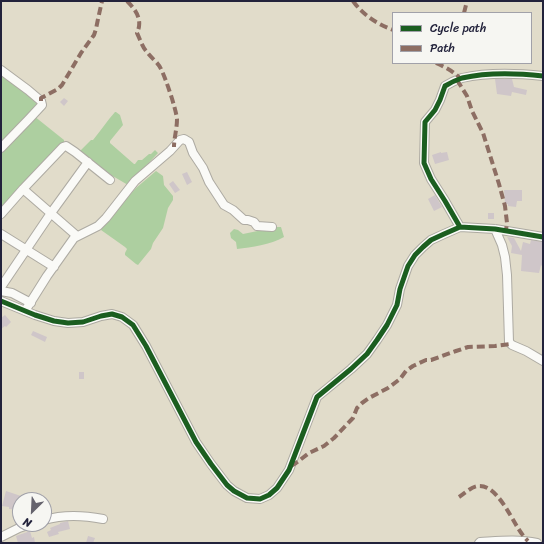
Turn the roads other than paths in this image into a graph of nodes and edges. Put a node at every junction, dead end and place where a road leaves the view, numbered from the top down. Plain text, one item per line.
1 (1, 70) edge
2 (543, 76) edge
3 (1, 148) edge
4 (88, 162) junction
5 (110, 180) dead end
6 (23, 189) junction
7 (51, 213) junction
8 (1, 214) edge
9 (272, 227) dead end
10 (460, 227) junction
11 (495, 229) junction
12 (1, 234) edge
13 (77, 236) junction
14 (543, 237) edge
15 (26, 250) junction
16 (54, 267) junction
17 (1, 287) edge
18 (1, 291) edge
19 (1, 301) edge
20 (31, 303) junction
21 (25, 311) junction
22 (543, 361) edge
23 (52, 518) edge
24 (103, 519) dead end
25 (12, 532) edge
26 (1, 537) edge
27 (478, 543) edge
28 (537, 543) edge

1 - 3 street
2 - 10 street
4 - 5 street
4 - 6 street
4 - 7 street
6 - 7 street
6 - 8 street
7 - 13 street
7 - 15 street
9 - 13 street
10 - 11 street
10 - 21 street
11 - 14 street
11 - 22 street
12 - 15 street
13 - 16 street
15 - 16 street
15 - 17 street
16 - 20 street
18 - 20 street
19 - 21 street
20 - 21 street
23 - 24 street
25 - 26 street
27 - 28 street

